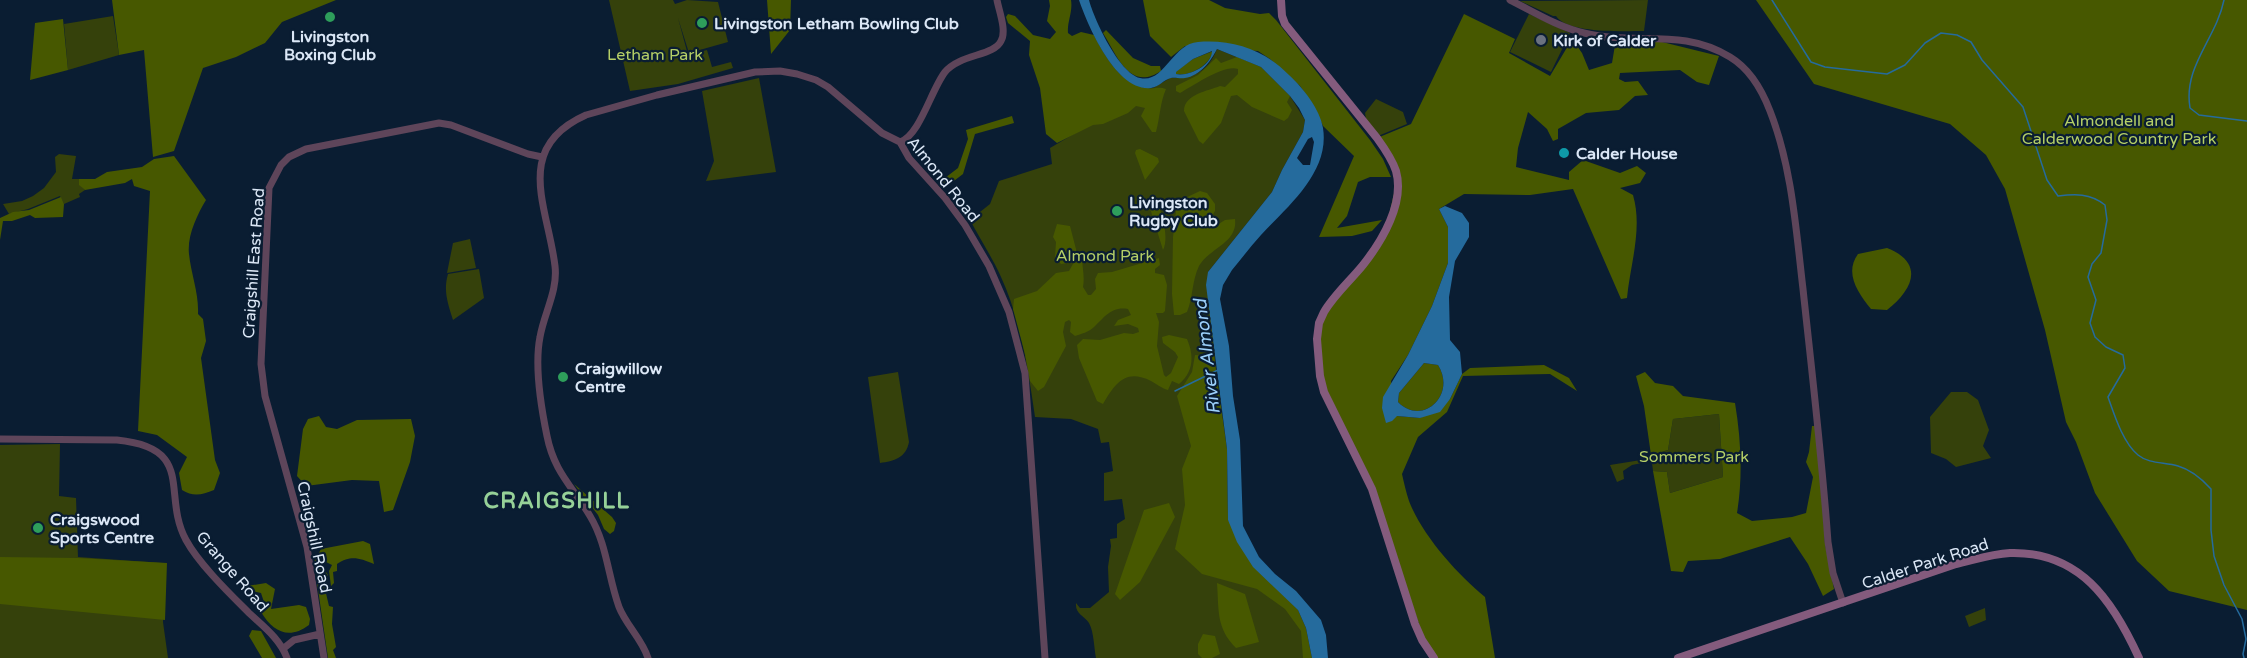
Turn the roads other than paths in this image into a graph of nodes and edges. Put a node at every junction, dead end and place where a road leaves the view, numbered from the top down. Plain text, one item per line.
1 (997, 0) edge
2 (1510, 0) edge
3 (1281, 4) edge
4 (900, 142) junction
5 (542, 157) junction
6 (273, 424) joint
7 (0, 439) edge
8 (1843, 603) junction
9 (320, 634) junction
10 (284, 648) junction
11 (287, 658) edge
12 (324, 658) edge
13 (648, 658) edge
14 (1046, 658) edge
15 (1434, 658) edge
16 (1678, 658) edge
17 (2139, 658) edge

1 - 4 street
2 - 8 street
3 - 15 main road
4 - 5 street, Almond Road
4 - 14 street, Almond Road
5 - 6 street, Craigshill East Road
5 - 13 street
6 - 9 street, Craigshill Road
7 - 10 street, Grange Road
8 - 16 main road, Calder Park Road
8 - 17 main road, Calder Park Road
9 - 10 street
9 - 12 street, Craigshill Road
10 - 11 street

